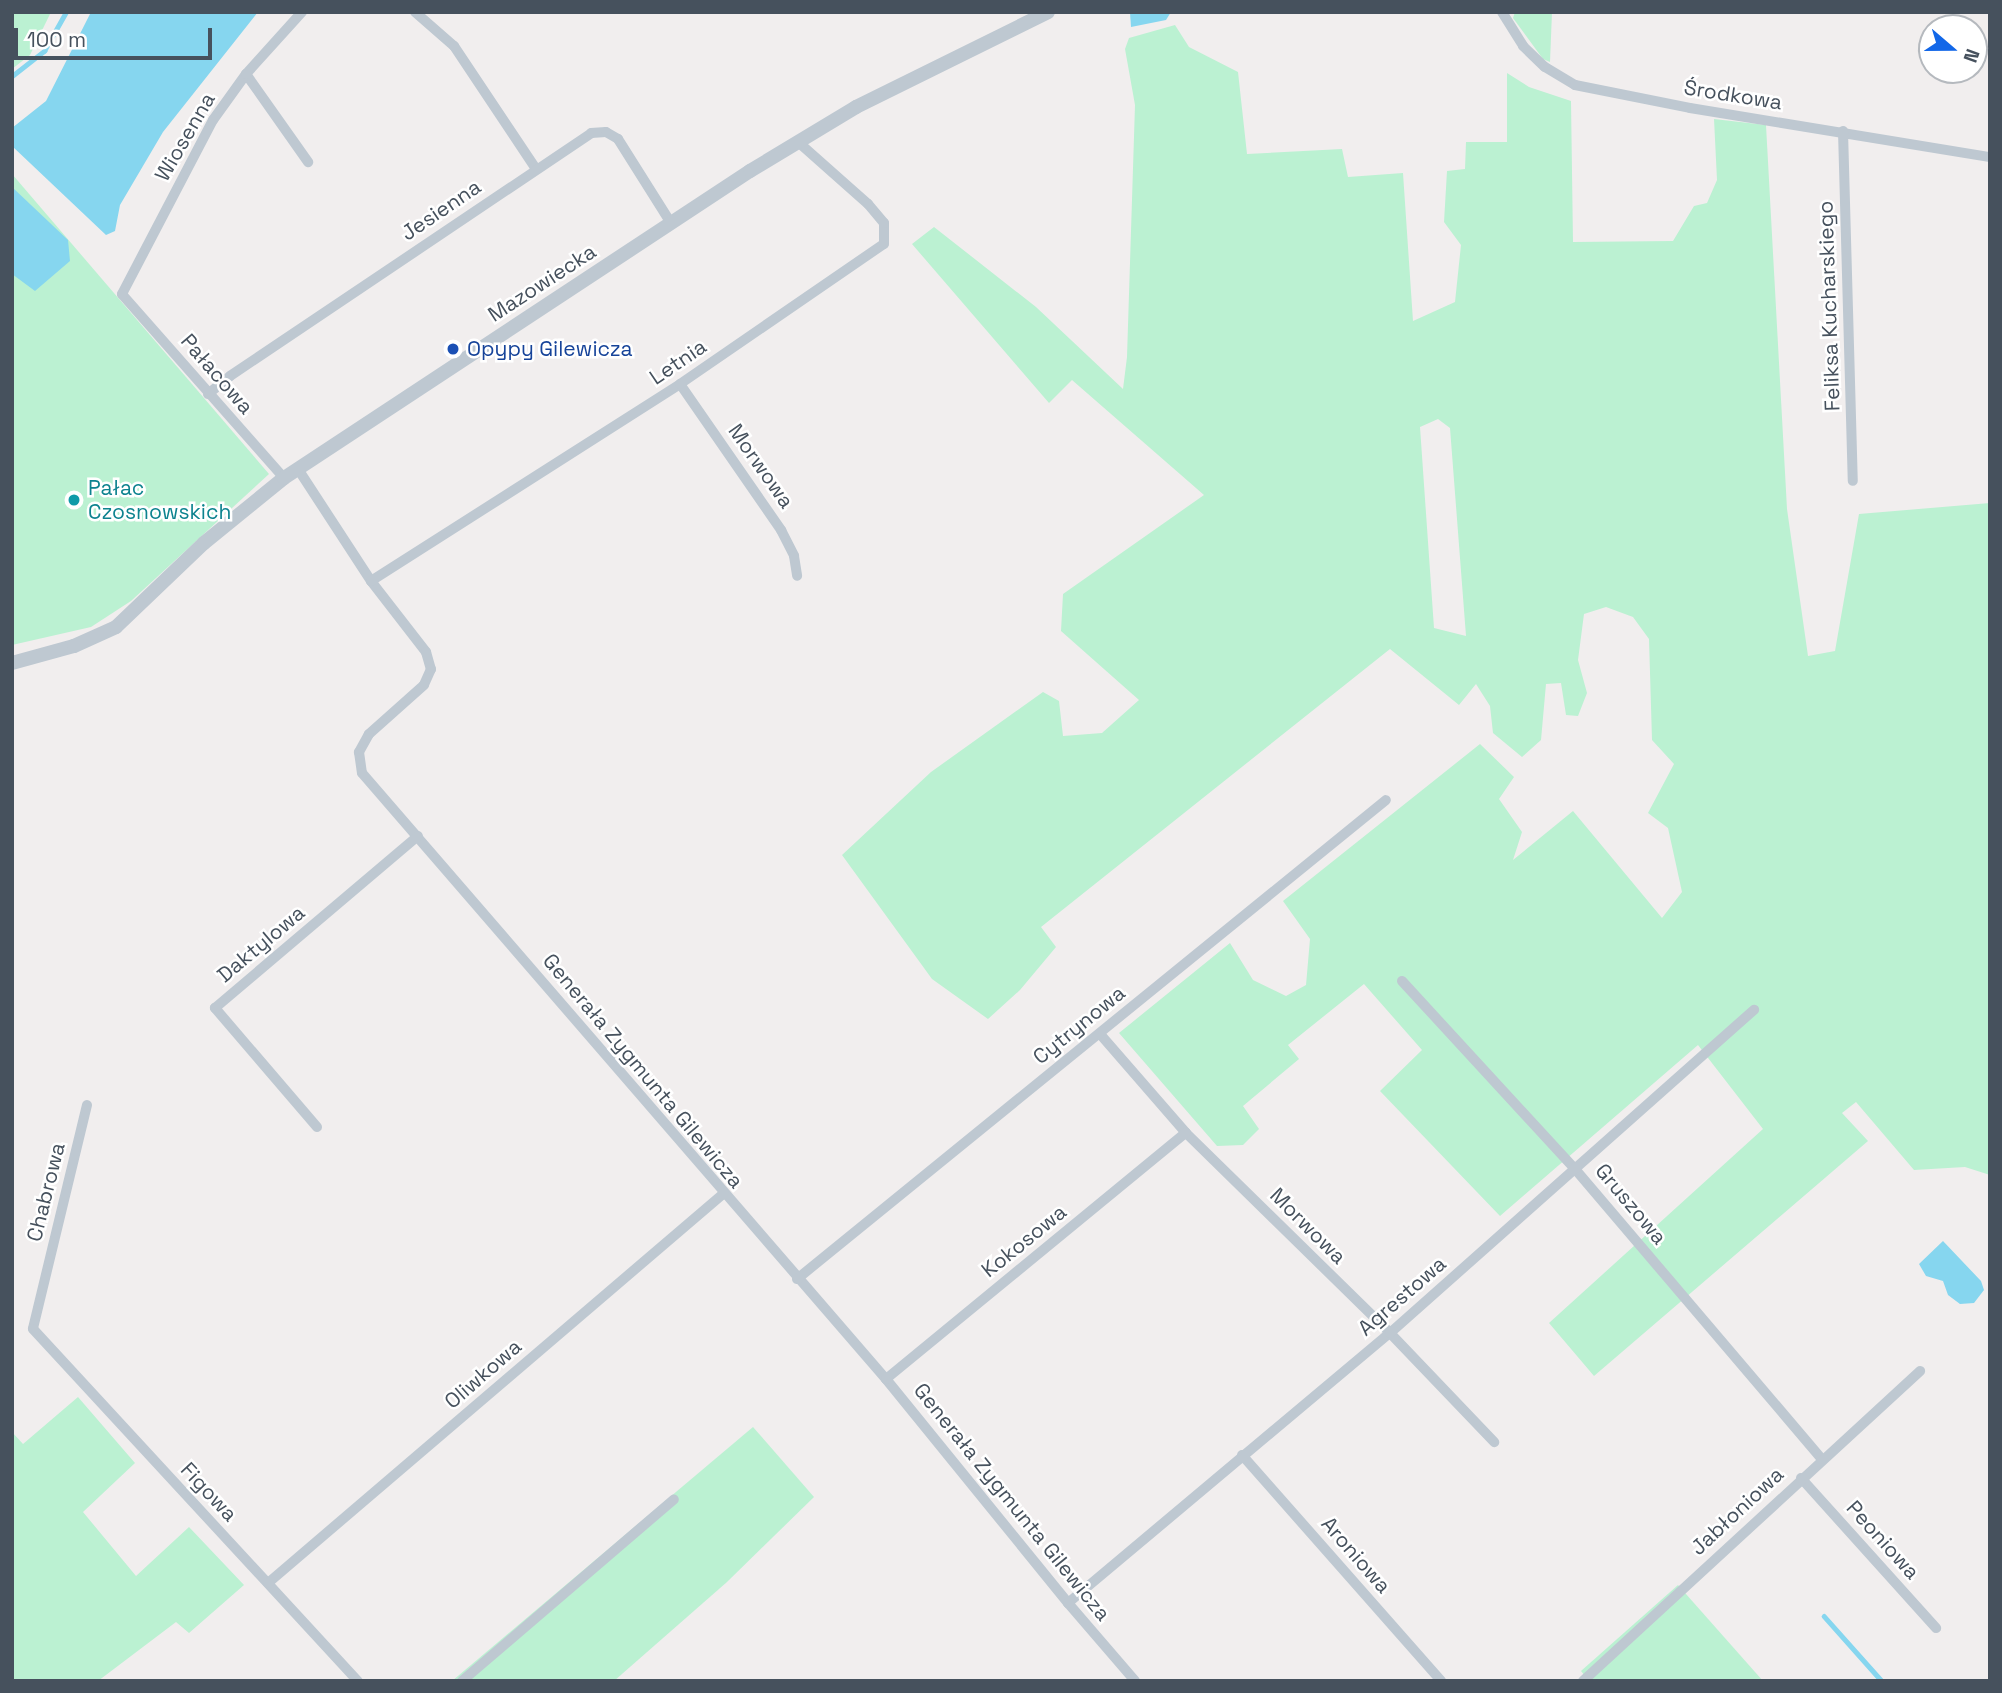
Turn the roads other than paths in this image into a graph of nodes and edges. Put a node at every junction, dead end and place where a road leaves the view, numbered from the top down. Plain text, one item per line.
1 (302, 12) edge
2 (415, 12) edge
3 (1048, 12) edge
4 (1502, 12) edge
5 (246, 74) junction
6 (1843, 131) junction
7 (797, 141) junction
8 (1990, 157) edge
9 (308, 162) dead end
10 (536, 169) junction
11 (671, 223) junction
12 (122, 294) joint
13 (680, 384) junction
14 (208, 394) junction
15 (298, 469) junction
16 (284, 478) junction
17 (1853, 481) dead end
18 (797, 576) dead end
19 (371, 581) junction
20 (12, 663) edge
21 (1386, 800) dead end
22 (418, 836) junction
23 (1402, 981) dead end
24 (1754, 1010) dead end
25 (1100, 1034) junction
26 (87, 1105) dead end
27 (317, 1127) dead end
28 (1186, 1133) junction
29 (1576, 1169) junction
30 (723, 1194) junction
31 (797, 1279) junction
32 (33, 1329) joint
33 (1390, 1333) junction
34 (1920, 1371) dead end
35 (886, 1379) junction
36 (1494, 1442) dead end
37 (1242, 1455) junction
38 (1822, 1459) junction
39 (1801, 1478) junction
40 (674, 1499) dead end
41 (268, 1583) junction
42 (1068, 1603) junction
43 (1936, 1629) dead end
44 (358, 1681) edge
45 (461, 1681) edge
46 (1135, 1681) edge
47 (1441, 1681) edge
48 (1583, 1681) edge

1 - 5 street, Wiosenna
2 - 10 street
3 - 7 street, Mazowiecka
4 - 6 street, Środkowa
5 - 9 street
5 - 12 street, Wiosenna
6 - 8 street, Środkowa
6 - 17 street, Feliksa Kucharskiego
7 - 11 street, Mazowiecka
7 - 13 street, Letnia
10 - 11 street, Jesienna
10 - 14 street, Jesienna
11 - 15 street, Mazowiecka
12 - 14 street, Pałacowa
13 - 18 street, Morwowa
13 - 19 street, Letnia
14 - 16 street, Pałacowa
15 - 16 street, Mazowiecka
15 - 19 street, Generała Zygmunta Gilewicza
16 - 20 street, Mazowiecka
19 - 22 street, Generała Zygmunta Gilewicza
21 - 25 street, Cytrynowa
22 - 27 street, Daktylowa
22 - 30 street, Generała Zygmunta Gilewicza
23 - 29 street, Gruszowa
24 - 29 street, Agrestowa
25 - 28 street, Morwowa
25 - 31 street, Cytrynowa
26 - 32 street, Chabrowa
28 - 33 street, Morwowa
28 - 35 street, Kokosowa
29 - 33 street, Agrestowa
29 - 38 street, Gruszowa
30 - 31 street, Generała Zygmunta Gilewicza
30 - 41 street, Oliwkowa
31 - 35 street, Generała Zygmunta Gilewicza
32 - 41 street, Figowa
33 - 36 street, Morwowa
33 - 37 street, Agrestowa
34 - 38 street, Jabłoniowa
35 - 42 street, Generała Zygmunta Gilewicza
37 - 42 street, Agrestowa
37 - 47 street, Aroniowa
38 - 39 street, Jabłoniowa
39 - 43 street, Peoniowa
39 - 48 street, Jabłoniowa
40 - 45 street
41 - 44 street, Figowa
42 - 46 street, Generała Zygmunta Gilewicza

